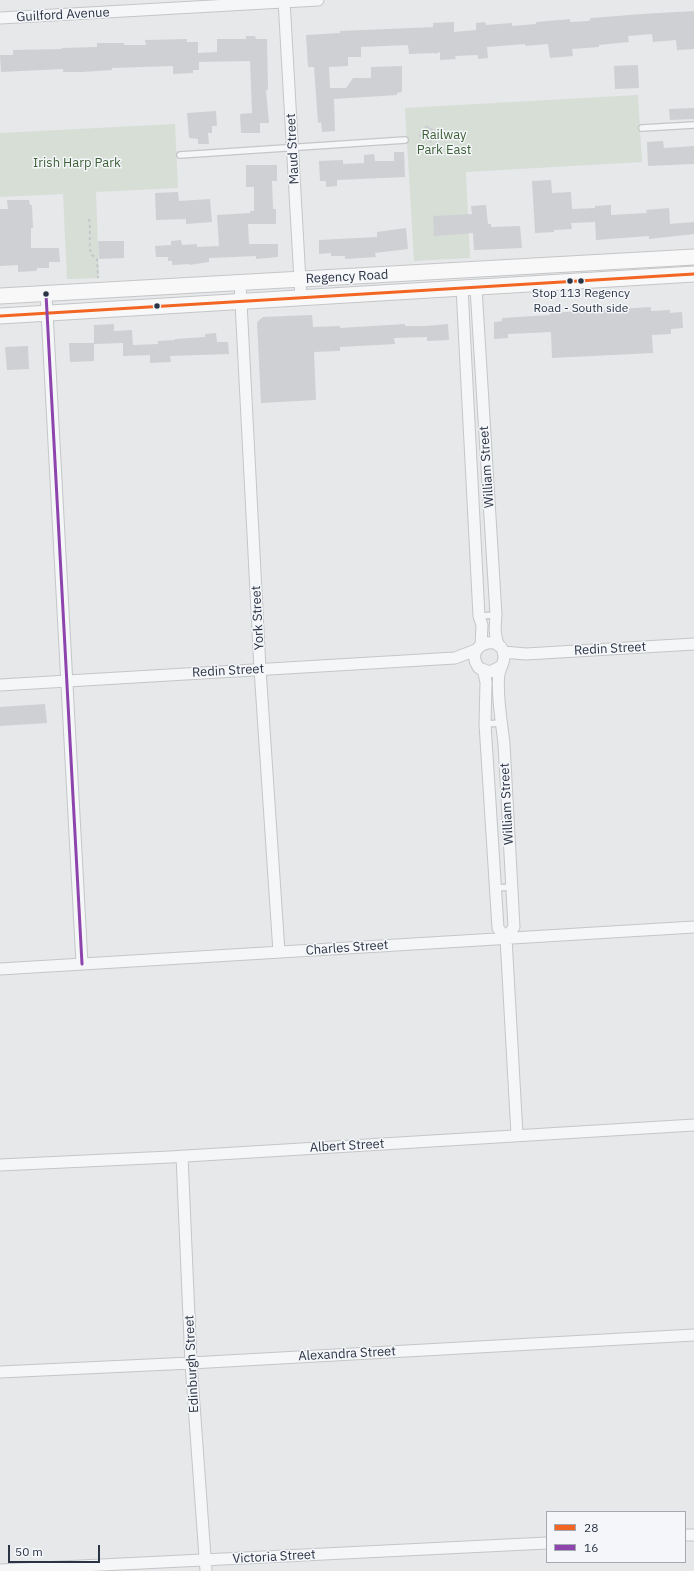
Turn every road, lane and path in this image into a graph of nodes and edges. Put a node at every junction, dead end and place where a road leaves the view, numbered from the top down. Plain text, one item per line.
1 (318, 0) edge
2 (284, 1) edge
3 (0, 18) edge
4 (694, 126) edge
5 (642, 128) dead end
6 (405, 140) dead end
7 (293, 148) junction
8 (180, 155) dead end
9 (89, 219) dead end
10 (694, 257) edge
11 (694, 274) edge
12 (300, 280) junction
13 (98, 281) dead end
14 (240, 283) junction
15 (469, 288) junction
16 (46, 294) junction
17 (0, 296) edge
18 (301, 298) junction
19 (242, 302) junction
20 (47, 314) junction
21 (477, 314) junction
22 (464, 315) junction
23 (0, 316) edge
24 (480, 361) junction
25 (466, 362) junction
26 (496, 615) junction
27 (479, 616) junction
28 (694, 644) edge
29 (479, 648) junction
30 (501, 657) junction
31 (455, 658) junction
32 (480, 667) junction
33 (260, 669) junction
34 (66, 681) junction
35 (0, 684) edge
36 (502, 723) junction
37 (486, 724) junction
38 (512, 887) junction
39 (496, 888) junction
40 (694, 927) edge
41 (506, 938) junction
42 (279, 952) junction
43 (82, 964) junction
44 (0, 968) edge
45 (694, 1125) edge
46 (517, 1135) junction
47 (182, 1156) junction
48 (0, 1165) edge
49 (694, 1335) edge
50 (191, 1363) junction
51 (0, 1372) edge
52 (546, 1543) edge
53 (206, 1566) edge
54 (0, 1570) edge

1 - 2 street, Guilford Avenue
2 - 3 street, Guilford Avenue
2 - 7 street, Maud Street
4 - 5 lane
6 - 7 lane
7 - 8 lane
7 - 12 street, Maud Street
9 - 13 path
10 - 12 main road, Regency Road
11 - 15 main road, Regency Road
12 - 14 main road, Regency Road
12 - 18 street, Maud Street
14 - 16 main road, Regency Road
14 - 19 street, York Street
15 - 18 main road, Regency Road
15 - 21 street, William Street
15 - 22 street, William Street
16 - 17 main road, Regency Road
16 - 20 street
18 - 19 main road, Regency Road
19 - 20 main road, Regency Road
19 - 33 street, York Street
20 - 23 main road, Regency Road
20 - 34 street
21 - 22 lane
21 - 24 street, William Street
22 - 25 street, William Street
24 - 25 lane
24 - 26 street, William Street
25 - 27 street, William Street
26 - 27 lane
26 - 30 street, William Street
27 - 29 street, William Street
28 - 30 street, Redin Street
29 - 30 street
29 - 31 street, Redin Street
29 - 32 street
30 - 32 street
30 - 36 street, William Street
31 - 32 street, Redin Street
31 - 33 street, Redin Street
32 - 37 street, William Street
33 - 34 street, Redin Street
33 - 42 street, York Street
34 - 35 street, Redin Street
34 - 43 street
36 - 37 lane
36 - 38 street, William Street
37 - 39 street, William Street
38 - 39 lane
38 - 41 street, William Street
39 - 41 street, William Street
40 - 41 street, Charles Street
41 - 42 street, Charles Street
41 - 46 street, William Street
42 - 43 street, Charles Street
43 - 44 street, Charles Street
45 - 46 street, Albert Street
46 - 47 street, Albert Street
47 - 48 street, Albert Street
47 - 50 street, Edinburgh Street
49 - 50 street, Alexandra Street
50 - 51 street, Alexandra Street
50 - 53 street, Edinburgh Street
52 - 53 street, Victoria Street
53 - 54 street, Victoria Street

